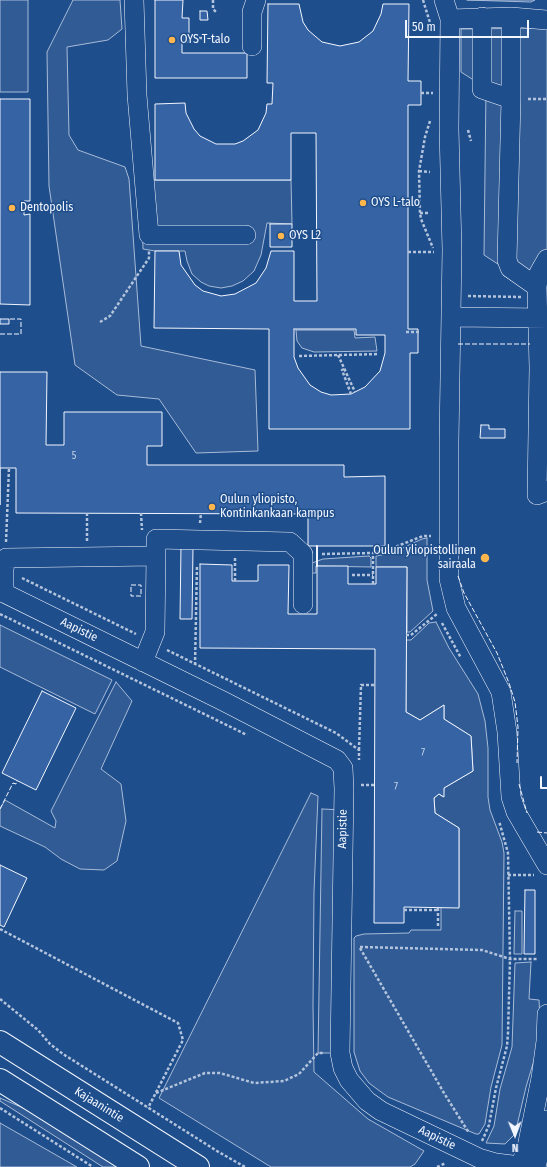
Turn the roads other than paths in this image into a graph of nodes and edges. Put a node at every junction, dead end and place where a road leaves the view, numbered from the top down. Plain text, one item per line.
1 (134, 0) edge
2 (256, 0) edge
3 (444, 0) edge
4 (482, 17) junction
5 (510, 17) junction
6 (450, 19) junction
7 (547, 20) edge
8 (252, 46) dead end
9 (511, 99) junction
10 (246, 235) dead end
11 (547, 259) edge
12 (537, 292) junction
13 (451, 317) junction
14 (542, 318) edge
15 (543, 371) edge
16 (542, 493) edge
17 (156, 556) junction
18 (2, 592) edge
19 (303, 604) dead end
20 (143, 662) junction
21 (543, 870) edge
22 (547, 1014) edge
23 (0, 1042) edge
24 (0, 1080) edge
25 (547, 1120) edge
26 (527, 1166) edge
27 (138, 1167) edge
28 (198, 1167) edge

1 - 10 street
2 - 8 street
3 - 6 street
4 - 5 street
4 - 6 street
4 - 9 street
5 - 7 street
5 - 9 street
6 - 13 street
9 - 12 street
11 - 12 street
12 - 14 street
13 - 14 street
13 - 21 street
14 - 15 street
15 - 16 street
17 - 18 street
17 - 19 street
17 - 20 street
18 - 20 street, Aapistie
20 - 26 street, Aapistie
22 - 26 street
23 - 28 main road, Kajaanintie
24 - 27 main road
25 - 26 street

